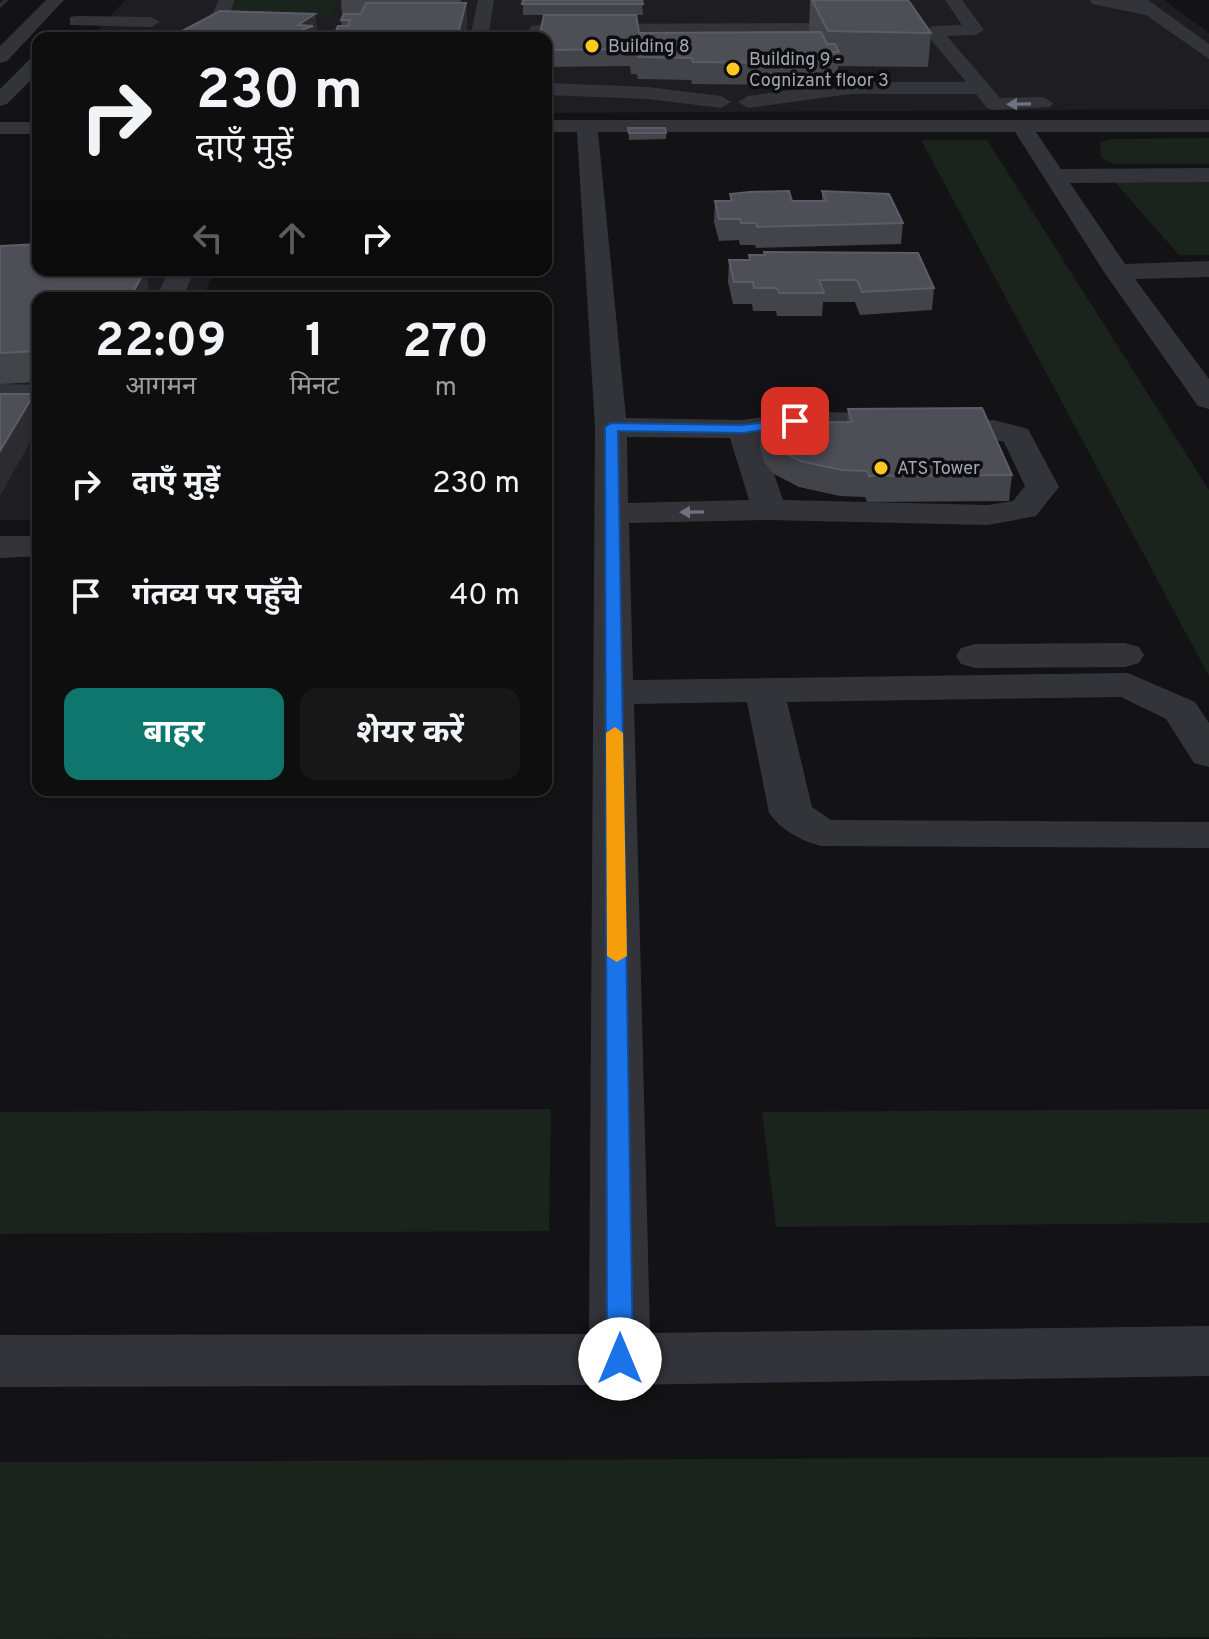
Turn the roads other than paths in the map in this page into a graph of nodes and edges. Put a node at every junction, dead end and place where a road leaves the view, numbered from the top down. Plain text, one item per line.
1 (56, 0) edge
2 (95, 0) edge
3 (227, 0) edge
4 (486, 0) edge
5 (953, 0) edge
6 (1098, 0) edge
7 (1144, 6) edge
8 (156, 14) dead end
9 (84, 21) junction
10 (216, 25) edge
11 (891, 27) edge
12 (132, 30) edge
13 (69, 32) edge
14 (480, 32) edge
15 (536, 32) edge
16 (1209, 53) edge
17 (0, 57) edge
18 (32, 68) edge
19 (982, 88) junction
20 (552, 89) edge
21 (0, 100) edge
22 (914, 101) dead end
23 (552, 102) edge
24 (721, 102) junction
25 (748, 102) junction
26 (1071, 103) dead end
27 (552, 126) edge
28 (587, 126) junction
29 (1021, 126) junction
30 (1209, 126) edge
31 (0, 128) edge
32 (32, 128) edge
33 (1209, 175) edge
34 (1057, 176) junction
35 (1209, 269) edge
36 (1117, 272) junction
37 (0, 393) edge
38 (32, 394) edge
39 (1209, 400) edge
40 (0, 420) edge
41 (32, 420) edge
42 (611, 427) junction
43 (743, 429) junction
44 (800, 434) edge
45 (1031, 467) junction
46 (769, 510) junction
47 (613, 513) junction
48 (32, 546) edge
49 (0, 547) edge
50 (1125, 655) dead end
51 (614, 676) junction
52 (765, 690) junction
53 (1209, 754) edge
54 (1209, 835) edge
55 (1209, 1351) edge
56 (620, 1359) junction
57 (0, 1361) edge

1 - 17 street
2 - 9 street
3 - 10 street
4 - 14 street
5 - 19 street
6 - 7 street
7 - 16 street
8 - 12 street
9 - 12 street
9 - 13 street
11 - 15 street
18 - 21 street
19 - 25 street
26 -> 19 street
20 - 24 street
22 - 25 street
23 - 24 street
24 - 25 street
27 - 28 street
28 - 29 street
28 - 42 street
29 - 30 street
29 - 34 street
31 - 32 street
33 - 34 street
34 - 36 street
35 - 36 street
36 - 39 street
37 - 38 street
40 - 41 street
42 - 43 street
42 - 47 street
43 - 45 street
43 - 46 street
44 - 45 street
45 - 46 street
46 -> 47 street
47 - 51 street
48 - 49 street
50 - 51 street
51 - 52 street
51 - 56 street
52 - 53 street
52 - 54 street
55 - 56 street
56 - 57 street

